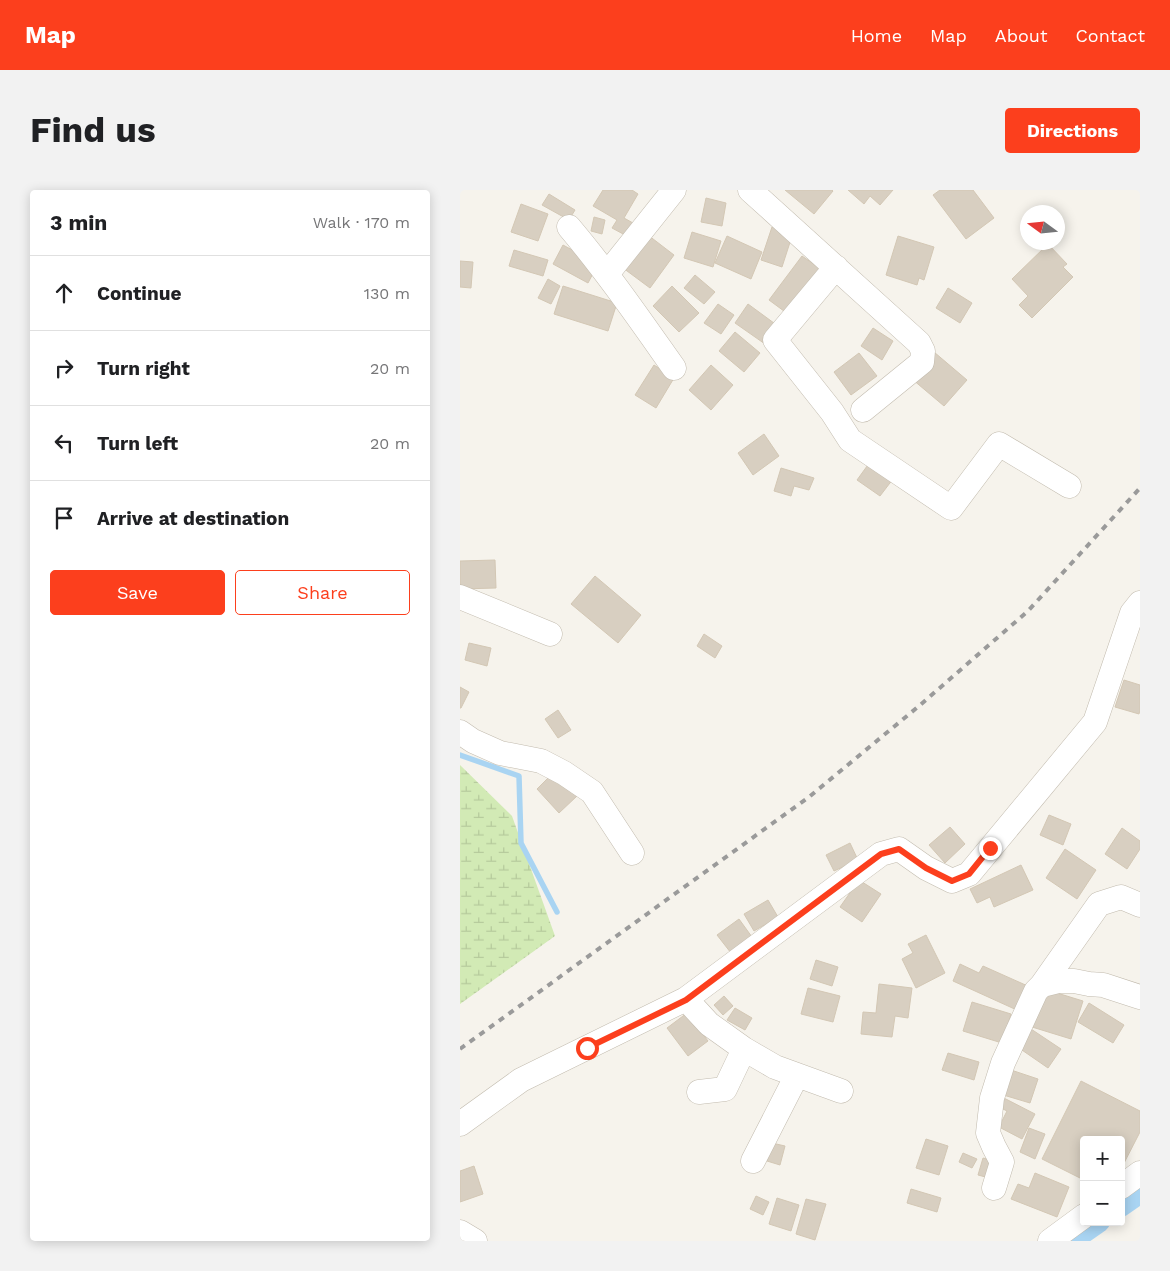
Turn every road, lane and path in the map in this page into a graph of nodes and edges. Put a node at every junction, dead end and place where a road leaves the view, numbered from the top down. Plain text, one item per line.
1 (674, 190) edge
2 (750, 190) edge
3 (570, 228) dead end
4 (836, 267) junction
5 (607, 274) junction
6 (674, 368) dead end
7 (864, 410) dead end
8 (1069, 486) dead end
9 (460, 597) edge
10 (1140, 603) edge
11 (550, 634) dead end
12 (460, 732) edge
13 (632, 854) dead end
14 (1140, 905) edge
15 (1042, 984) junction
16 (1140, 997) edge
17 (686, 1000) junction
18 (744, 1049) junction
19 (797, 1075) junction
20 (842, 1091) dead end
21 (699, 1092) dead end
22 (460, 1124) edge
23 (754, 1161) dead end
24 (1140, 1174) edge
25 (1125, 1184) edge
26 (994, 1188) dead end
27 (1080, 1219) edge
28 (460, 1232) edge
29 (475, 1241) edge
30 (1050, 1241) edge

1 - 5 street
2 - 4 street
3 - 5 street
4 - 7 street
4 - 8 street
5 - 6 street
9 - 11 street
10 - 17 street
12 - 13 street
14 - 15 street
15 - 16 street
15 - 26 street
17 - 18 street
17 - 22 street
18 - 19 street
18 - 21 street
19 - 20 street
19 - 23 street
24 - 25 street
27 - 30 street
28 - 29 street

